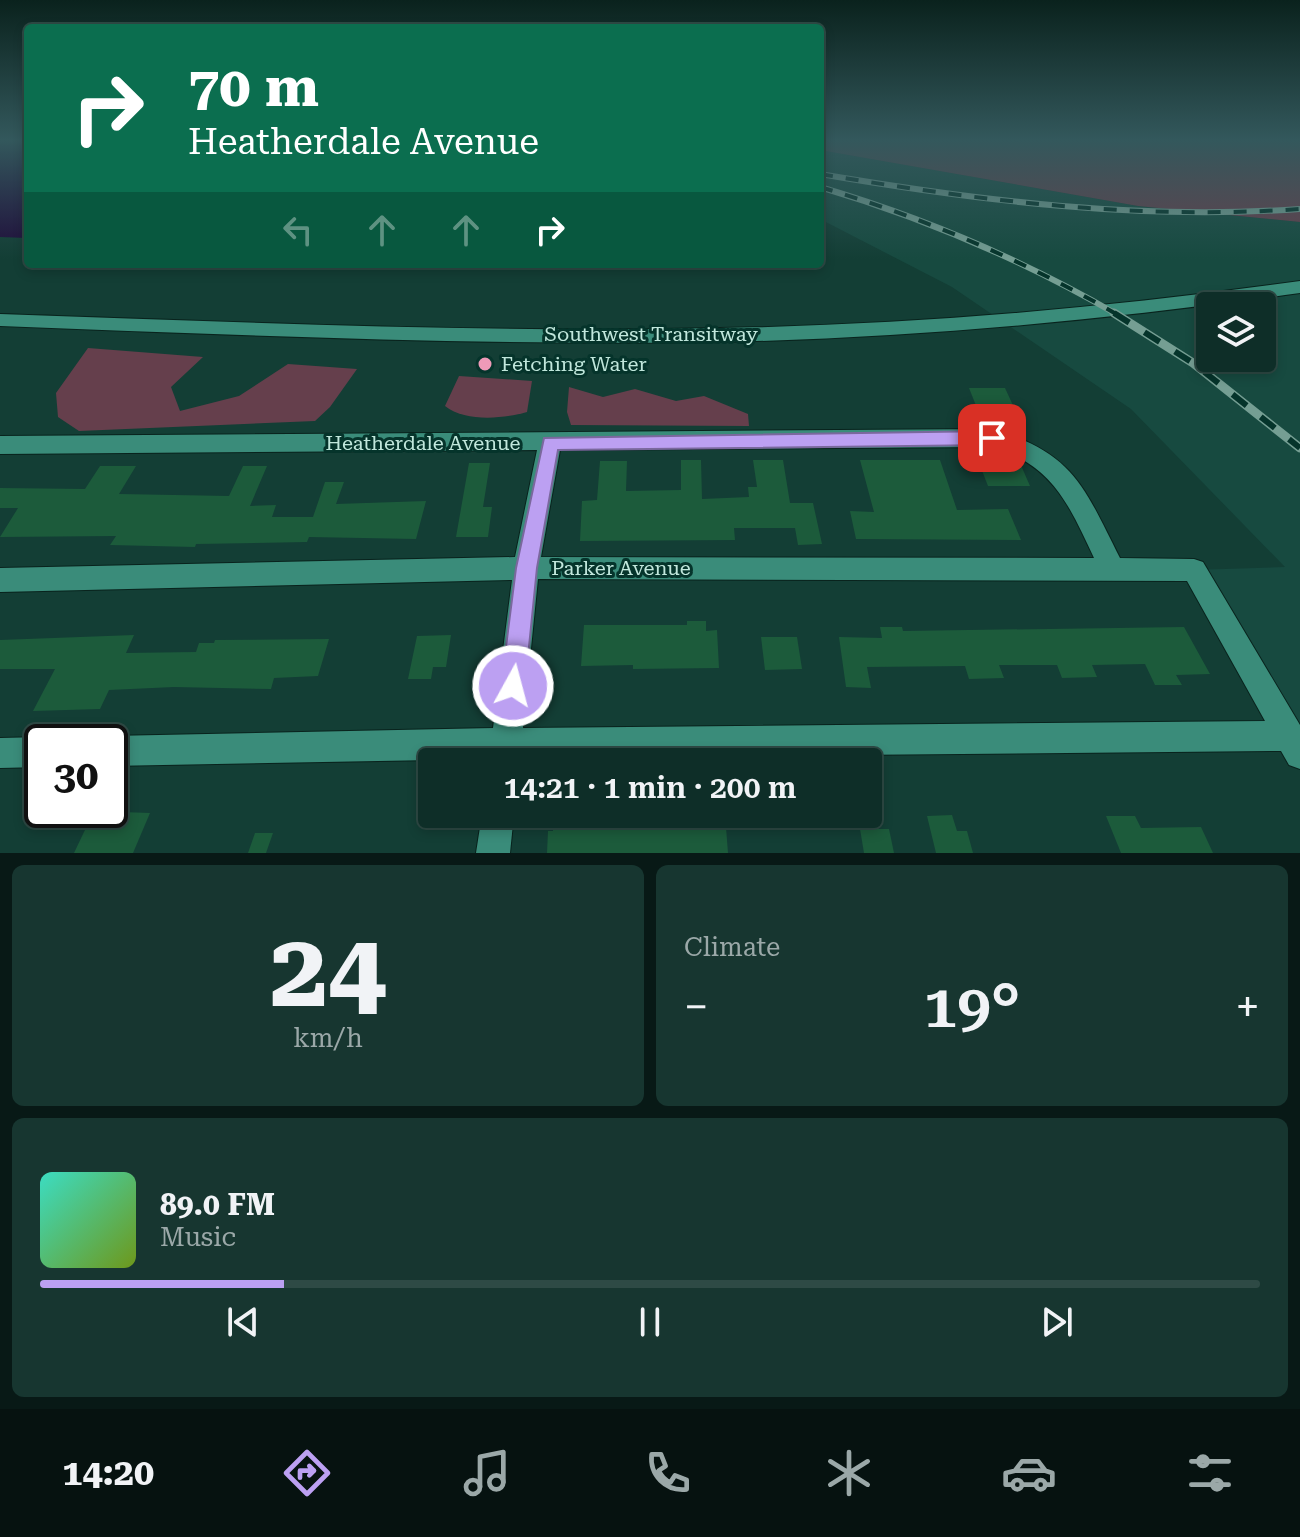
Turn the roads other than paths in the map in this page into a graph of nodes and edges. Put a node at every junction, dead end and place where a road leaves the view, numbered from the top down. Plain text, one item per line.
1 (1300, 287) edge
2 (0, 320) edge
3 (550, 443) junction
4 (0, 445) edge
5 (526, 568) junction
6 (1113, 570) junction
7 (0, 580) edge
8 (1295, 745) edge
9 (506, 748) edge
10 (882, 749) edge
11 (128, 751) edge
12 (24, 752) edge
13 (0, 753) edge
14 (418, 753) edge
15 (496, 828) edge
16 (493, 853) edge

1 - 2 street, Southwest Transitway
3 - 4 street, Heatherdale Avenue
3 - 5 street
3 - 6 street, Heatherdale Avenue
5 - 6 street, Parker Avenue
5 - 7 street, Parker Avenue
5 - 9 street
6 - 8 street, Parker Avenue
8 - 10 street
11 - 14 street
12 - 13 street
15 - 16 street

